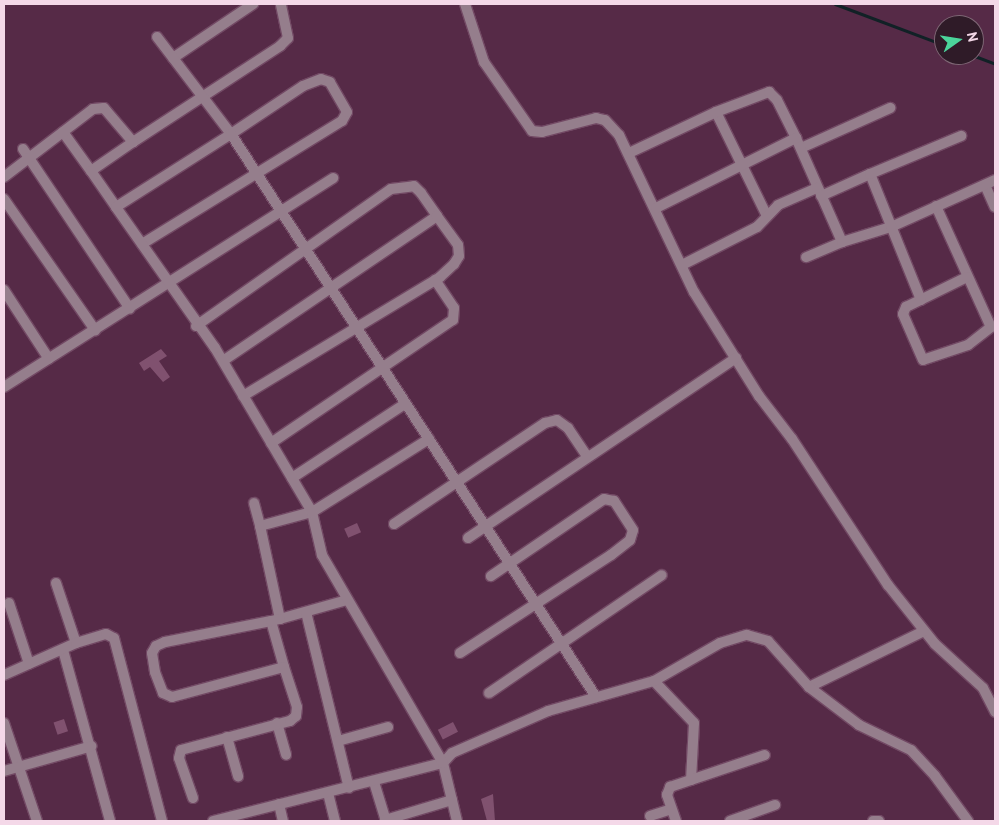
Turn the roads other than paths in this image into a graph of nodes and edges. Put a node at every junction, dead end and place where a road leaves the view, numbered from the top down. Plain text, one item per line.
1 (253, 4) edge
2 (280, 4) edge
3 (465, 4) edge
4 (157, 37) dead end
5 (173, 58) junction
6 (202, 96) junction
7 (890, 108) dead end
8 (716, 112) junction
9 (63, 132) junction
10 (231, 134) junction
11 (961, 136) dead end
12 (133, 142) junction
13 (799, 143) junction
14 (23, 149) dead end
15 (629, 153) junction
16 (30, 159) junction
17 (742, 167) junction
18 (91, 171) junction
19 (257, 173) junction
20 (870, 174) junction
21 (4, 178) edge
22 (333, 178) dead end
23 (995, 180) edge
24 (985, 185) junction
25 (819, 192) junction
26 (4, 199) edge
27 (936, 206) junction
28 (116, 207) junction
29 (995, 207) edge
30 (656, 208) junction
31 (281, 211) junction
32 (766, 214) junction
33 (437, 216) junction
34 (891, 227) junction
35 (842, 242) junction
36 (142, 244) junction
37 (306, 249) junction
38 (806, 257) dead end
39 (682, 265) junction
40 (967, 277) junction
41 (435, 280) junction
42 (166, 284) junction
43 (332, 288) junction
44 (4, 290) edge
45 (921, 300) junction
46 (130, 309) junction
47 (196, 326) junction
48 (357, 328) junction
49 (95, 330) junction
50 (736, 358) junction
51 (49, 359) junction
52 (223, 361) junction
53 (383, 368) junction
54 (4, 387) edge
55 (243, 396) junction
56 (406, 403) junction
57 (429, 439) junction
58 (271, 443) junction
59 (587, 456) junction
60 (292, 478) junction
61 (457, 483) junction
62 (254, 504) dead end
63 (312, 512) junction
64 (394, 524) dead end
65 (484, 524) junction
66 (260, 526) junction
67 (468, 538) dead end
68 (508, 562) junction
69 (662, 575) dead end
70 (491, 576) dead end
71 (56, 583) dead end
72 (347, 600) junction
73 (10, 603) dead end
74 (537, 605) junction
75 (306, 612) junction
76 (276, 620) junction
77 (924, 631) junction
78 (76, 643) junction
79 (561, 643) junction
80 (62, 650) junction
81 (460, 653) dead end
82 (29, 664) junction
83 (284, 667) junction
84 (4, 675) edge
85 (654, 681) junction
86 (809, 687) junction
87 (488, 692) dead end
88 (596, 697) junction
89 (995, 712) edge
90 (4, 723) edge
91 (277, 723) junction
92 (388, 728) dead end
93 (227, 737) junction
94 (338, 741) junction
95 (92, 746) junction
96 (286, 755) dead end
97 (765, 755) dead end
98 (443, 763) junction
99 (18, 766) junction
100 (4, 771) edge
101 (238, 776) dead end
102 (691, 780) junction
103 (374, 782) junction
104 (349, 788) junction
105 (328, 792) junction
106 (193, 798) dead end
107 (452, 800) junction
108 (279, 804) junction
109 (776, 805) dead end
110 (671, 809) junction
111 (650, 816) dead end
112 (232, 819) edge
113 (37, 821) edge
114 (110, 821) edge
115 (162, 821) edge
116 (213, 821) edge
117 (283, 821) edge
118 (335, 821) edge
119 (385, 821) edge
120 (458, 821) edge
121 (676, 821) edge
122 (730, 821) edge
123 (873, 821) edge
124 (879, 821) edge
125 (968, 821) edge

1 - 5 street
2 - 6 street
3 - 15 street
4 - 5 street
5 - 6 street
6 - 10 street
6 - 12 street
7 - 13 street
8 - 13 street
8 - 15 street
8 - 17 street
9 - 12 street
9 - 16 street
9 - 18 street
10 - 19 street
10 - 19 street
10 - 28 street
11 - 20 street
12 - 18 street
13 - 17 street
13 - 25 street
14 - 16 street
15 - 30 street
16 - 21 street
16 - 46 street
17 - 30 street
17 - 32 street
18 - 28 street
19 - 31 street
19 - 36 street
20 - 25 street
20 - 34 street
22 - 31 street
23 - 24 street
24 - 27 street
24 - 29 street
25 - 32 street
25 - 35 street
26 - 49 street
27 - 34 street
27 - 40 street
28 - 36 street
30 - 39 street
31 - 37 street
31 - 42 street
32 - 39 street
33 - 37 street
33 - 41 street
33 - 43 street
34 - 35 street
34 - 45 street
35 - 38 street
36 - 42 street
37 - 43 street
37 - 47 street
39 - 50 street
40 - 45 street
40 - 45 street
41 - 48 street
41 - 53 street
42 - 46 street
42 - 47 street
43 - 48 street
43 - 52 street
44 - 51 street
46 - 49 street
47 - 52 street
48 - 53 street
48 - 55 street
49 - 51 street
50 - 59 street
50 - 77 street
51 - 54 street
52 - 55 street
53 - 56 street
53 - 58 street
55 - 58 street
56 - 57 street
56 - 60 street
57 - 61 street
57 - 63 street
58 - 60 street
59 - 61 street
59 - 65 street
60 - 63 street
61 - 64 street
61 - 65 street
62 - 66 street
63 - 66 street
63 - 72 street
65 - 67 street
65 - 68 street
66 - 76 street
68 - 70 street
68 - 74 street
68 - 74 street
69 - 79 street
71 - 78 street
72 - 75 street
72 - 98 street
73 - 82 street
74 - 79 street
74 - 81 street
75 - 76 street
75 - 94 street
76 - 83 street
76 - 83 street
77 - 86 street
77 - 89 street
78 - 80 street
78 - 115 street
79 - 87 street
79 - 88 street
80 - 82 street
80 - 95 street
82 - 84 street
83 - 91 street
85 - 86 street
85 - 88 street
85 - 102 street
86 - 125 street
88 - 98 street
90 - 99 street
91 - 93 street
91 - 96 street
92 - 94 street
93 - 101 street
93 - 106 street
94 - 104 street
95 - 99 street
95 - 114 street
97 - 102 street
98 - 103 street
98 - 107 street
99 - 100 street
99 - 113 street
102 - 110 street
103 - 104 street
103 - 119 street
104 - 105 street
105 - 108 street
105 - 118 street
107 - 119 street
107 - 120 street
108 - 112 street
108 - 117 street
109 - 122 street
110 - 111 street
110 - 121 street
112 - 116 street
123 - 124 street

